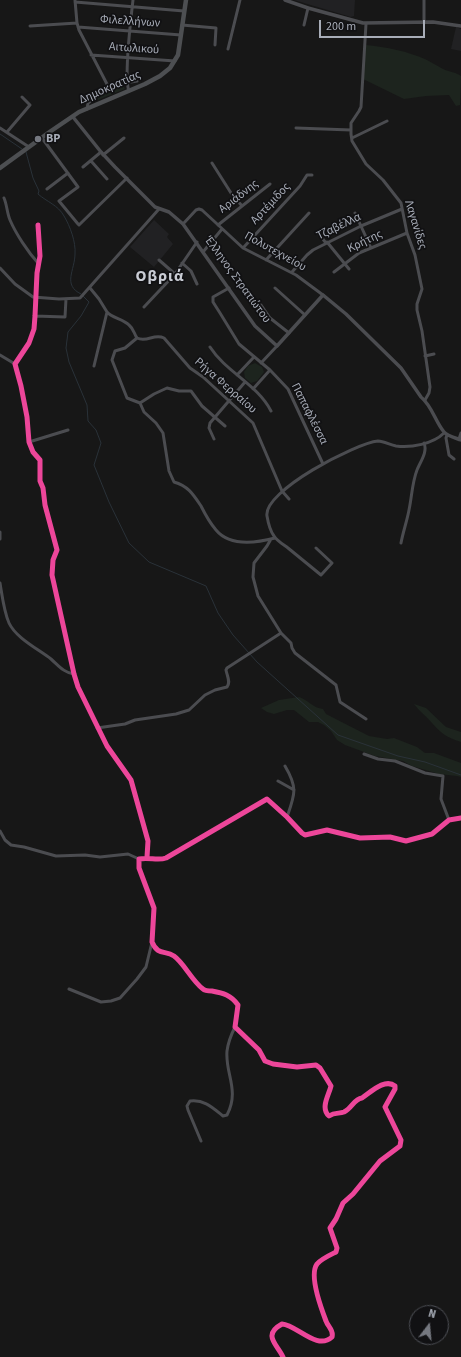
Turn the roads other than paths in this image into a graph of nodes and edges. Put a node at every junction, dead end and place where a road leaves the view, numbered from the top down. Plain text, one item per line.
1 (133, 0) edge
2 (186, 0) edge
3 (240, 0) edge
4 (285, 0) edge
5 (424, 0) edge
6 (75, 1) edge
7 (132, 6) junction
8 (308, 8) junction
9 (184, 11) junction
10 (77, 23) junction
11 (424, 23) junction
12 (366, 24) junction
13 (182, 25) junction
14 (30, 26) dead end
15 (304, 26) dead end
16 (461, 26) edge
17 (78, 28) junction
18 (130, 32) junction
19 (181, 36) junction
20 (215, 45) dead end
21 (228, 49) dead end
22 (91, 55) junction
23 (128, 57) junction
24 (175, 61) junction
25 (138, 81) dead end
26 (127, 82) junction
27 (109, 88) junction
28 (129, 91) junction
29 (22, 97) dead end
30 (86, 109) junction
31 (73, 117) junction
32 (387, 121) dead end
33 (0, 128) edge
34 (296, 128) dead end
35 (351, 130) junction
36 (7, 132) junction
37 (42, 138) junction
38 (124, 138) dead end
39 (352, 138) junction
40 (28, 148) junction
41 (102, 154) junction
42 (91, 161) junction
43 (212, 163) dead end
44 (83, 167) dead end
45 (0, 168) edge
46 (68, 173) junction
47 (312, 175) dead end
48 (127, 178) junction
49 (107, 179) dead end
50 (270, 184) dead end
51 (47, 189) dead end
52 (4, 198) dead end
53 (242, 206) junction
54 (159, 209) junction
55 (402, 209) junction
56 (309, 213) dead end
57 (355, 213) dead end
58 (183, 224) junction
59 (38, 225) dead end
60 (218, 225) junction
61 (361, 226) junction
62 (222, 229) junction
63 (318, 233) dead end
64 (407, 233) junction
65 (197, 242) junction
66 (326, 242) junction
67 (243, 248) junction
68 (371, 248) junction
69 (203, 252) junction
70 (159, 260) dead end
71 (266, 260) junction
72 (38, 263) junction
73 (182, 263) junction
74 (344, 263) junction
75 (0, 268) edge
76 (349, 269) dead end
77 (292, 272) junction
78 (334, 272) dead end
79 (175, 274) junction
80 (197, 284) dead end
81 (90, 288) junction
82 (228, 288) junction
83 (275, 288) dead end
84 (324, 295) junction
85 (36, 298) junction
86 (66, 299) junction
87 (261, 305) dead end
88 (144, 307) dead end
89 (107, 312) junction
90 (305, 315) junction
91 (35, 316) junction
92 (289, 333) junction
93 (137, 338) junction
94 (277, 346) junction
95 (210, 347) dead end
96 (434, 354) dead end
97 (0, 355) edge
98 (425, 356) junction
99 (254, 357) junction
100 (262, 363) junction
101 (15, 364) junction
102 (94, 366) dead end
103 (270, 370) junction
104 (237, 375) junction
105 (245, 382) junction
106 (253, 389) junction
107 (229, 400) junction
108 (424, 400) junction
109 (140, 403) junction
110 (271, 411) dead end
111 (215, 417) junction
112 (225, 426) dead end
113 (68, 430) dead end
114 (461, 433) edge
115 (446, 434) junction
116 (214, 439) dead end
117 (460, 440) edge
118 (29, 442) junction
119 (424, 443) junction
120 (454, 459) dead end
121 (323, 464) junction
122 (282, 492) junction
123 (289, 499) dead end
124 (0, 532) edge
125 (275, 538) junction
126 (0, 539) edge
127 (271, 539) junction
128 (401, 543) dead end
129 (316, 548) dead end
130 (0, 584) edge
131 (281, 633) junction
132 (74, 674) junction
133 (366, 719) dead end
134 (97, 728) junction
135 (364, 754) dead end
136 (285, 766) dead end
137 (278, 781) dead end
138 (294, 790) junction
139 (287, 817) junction
140 (461, 818) edge
141 (449, 820) junction
142 (0, 831) edge
143 (147, 857) junction
144 (139, 859) junction
145 (152, 942) junction
146 (69, 989) dead end
147 (235, 1027) junction
148 (201, 1141) dead end
149 (283, 1357) edge

1 - 7 street
2 - 9 main road, Δημοκρατίας
3 - 21 street
4 - 8 street
5 - 11 street
6 - 7 street
6 - 10 street
7 - 9 street
7 - 18 street
8 - 12 street
8 - 15 street
9 - 13 main road, Δημοκρατίας
10 - 14 street
10 - 17 street
11 - 12 street
11 - 16 street
12 - 35 street, Λαγανίδες
13 - 19 main road, Δημοκρατίας
13 - 20 street
17 - 18 street, Φιλελλήνων
17 - 22 street
18 - 19 street, Φιλελλήνων
18 - 23 street
19 - 24 main road, Δημοκρατίας
22 - 23 street, Αιτωλικού
22 - 27 street
23 - 24 street, Αιτωλικού
23 - 26 street
24 - 28 main road, Δημοκρατίας
25 - 26 street
26 - 27 street
26 - 28 street
27 - 30 street
28 - 30 main road, Δημοκρατίας
29 - 36 street
30 - 31 main road, Δημοκρατίας
31 - 37 main road, Δημοκρατίας
31 - 41 street
32 - 39 street
33 - 36 street
34 - 35 street
35 - 39 street, Λαγανίδες
36 - 40 street
37 - 40 main road, Δημοκρατίας
37 - 46 street
38 - 41 street
39 - 55 street, Λαγανίδες
40 - 45 main road, Δημοκρατίας
41 - 42 street
41 - 48 street
42 - 44 street
42 - 49 street
43 - 53 street
46 - 48 street
46 - 51 street
47 - 67 street, Αρτέμιδος
48 - 54 street
50 - 53 street, Αριάδνης
52 - 72 street
53 - 60 street, Αριάδνης
54 - 58 street
54 - 81 street
55 - 61 street, Τζαβέλλα
55 - 64 street, Λαγανίδες
56 - 71 street
57 - 61 street
58 - 60 street, Πολυτεχνείου
58 - 65 street, Έλληνος Στρατιώτου
59 - 72 street
60 - 62 street, Πολυτεχνείου
61 - 66 street, Τζαβέλλα
61 - 68 street
62 - 67 street, Πολυτεχνείου
62 - 69 street
63 - 66 street
64 - 68 street, Κρήτης
64 - 98 street, Λαγανίδες
65 - 69 street, Έλληνος Στρατιώτου
65 - 73 street
66 - 74 street
66 - 77 street, Τζαβέλλα
67 - 71 street, Πολυτεχνείου
68 - 74 street, Κρήτης
69 - 82 street, Έλληνος Στρατιώτου
70 - 79 street
71 - 77 street, Πολυτεχνείου
72 - 85 street
73 - 79 street
73 - 80 street
74 - 76 street
74 - 78 street, Κρήτης
75 - 85 street
77 - 84 street, Πολυτεχνείου
79 - 88 street
81 - 86 street
81 - 89 street
82 - 94 street, Έλληνος Στρατιώτου
82 - 99 street, Παπαφλέσσα
83 - 90 street
84 - 90 street
84 - 108 street, Πολυτεχνείου
85 - 86 street
85 - 91 street
86 - 91 street
87 - 92 street
89 - 93 street
89 - 102 street
90 - 92 street
91 - 101 street
92 - 94 street
93 - 107 street, Ρήγα Φερραίου
93 - 109 street
94 - 100 street
95 - 104 street
96 - 98 street
97 - 101 street
98 - 108 street, Λαγανίδες
99 - 100 street, Παπαφλέσσα
99 - 104 street
100 - 103 street, Παπαφλέσσα
101 - 118 street
103 - 106 street
103 - 121 street, Παπαφλέσσα
104 - 105 street
105 - 106 street
105 - 107 street
106 - 110 street
107 - 111 street
107 - 122 street, Ρήγα Φερραίου
108 - 115 street, Πολυτεχνείου
109 - 111 street
109 - 127 street
111 - 112 street
111 - 116 street
113 - 118 street
114 - 117 street
115 - 117 street
115 - 119 street
115 - 120 street
118 - 132 street
119 - 121 street
119 - 128 street
121 - 122 street
122 - 123 street, Ρήγα Φερραίου
122 - 125 street
124 - 126 street
125 - 127 street
125 - 129 street
127 - 131 street
130 - 132 street
131 - 133 street
131 - 134 street
132 - 134 street
134 - 143 street
135 - 141 street
136 - 138 street
137 - 138 street
138 - 139 street
139 - 141 street
139 - 143 street
140 - 141 street
142 - 144 street
143 - 144 street
144 - 145 street
145 - 146 street
145 - 147 street
147 - 148 street
147 - 149 street

